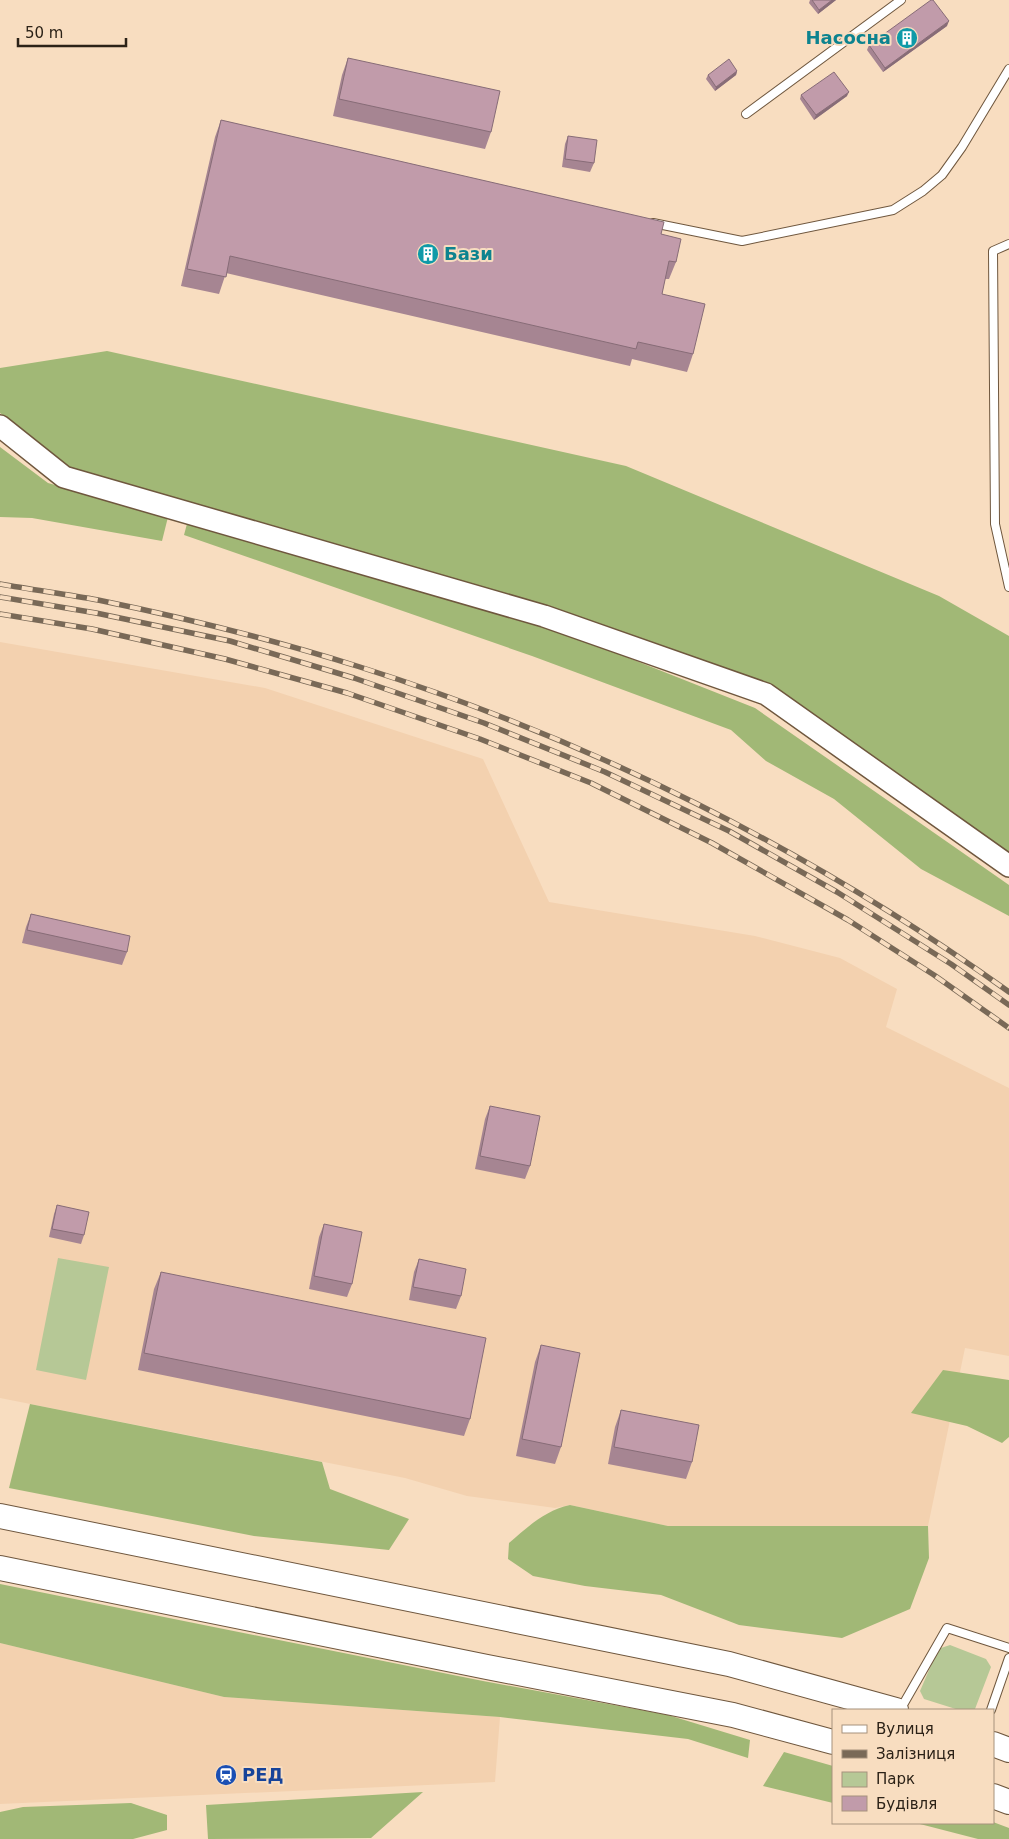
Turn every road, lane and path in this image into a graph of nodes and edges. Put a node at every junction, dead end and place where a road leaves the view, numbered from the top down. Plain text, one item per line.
1 (901, 0) edge
2 (1009, 69) edge
3 (746, 114) dead end
4 (641, 220) edge
5 (1009, 244) edge
6 (0, 426) edge
7 (1009, 587) edge
8 (1009, 866) edge
9 (0, 1516) edge
10 (0, 1568) edge
11 (1009, 1648) edge
12 (1009, 1658) edge
13 (892, 1709) edge
14 (901, 1709) edge
15 (991, 1709) edge
16 (832, 1742) edge
17 (994, 1744) edge
18 (1009, 1750) edge
19 (994, 1796) edge
20 (1009, 1802) edge

1 - 3 lane
2 - 4 lane
5 - 7 lane
6 - 8 street
9 - 13 main road
10 - 16 main road
11 - 14 lane
12 - 15 lane
17 - 18 main road
19 - 20 main road

